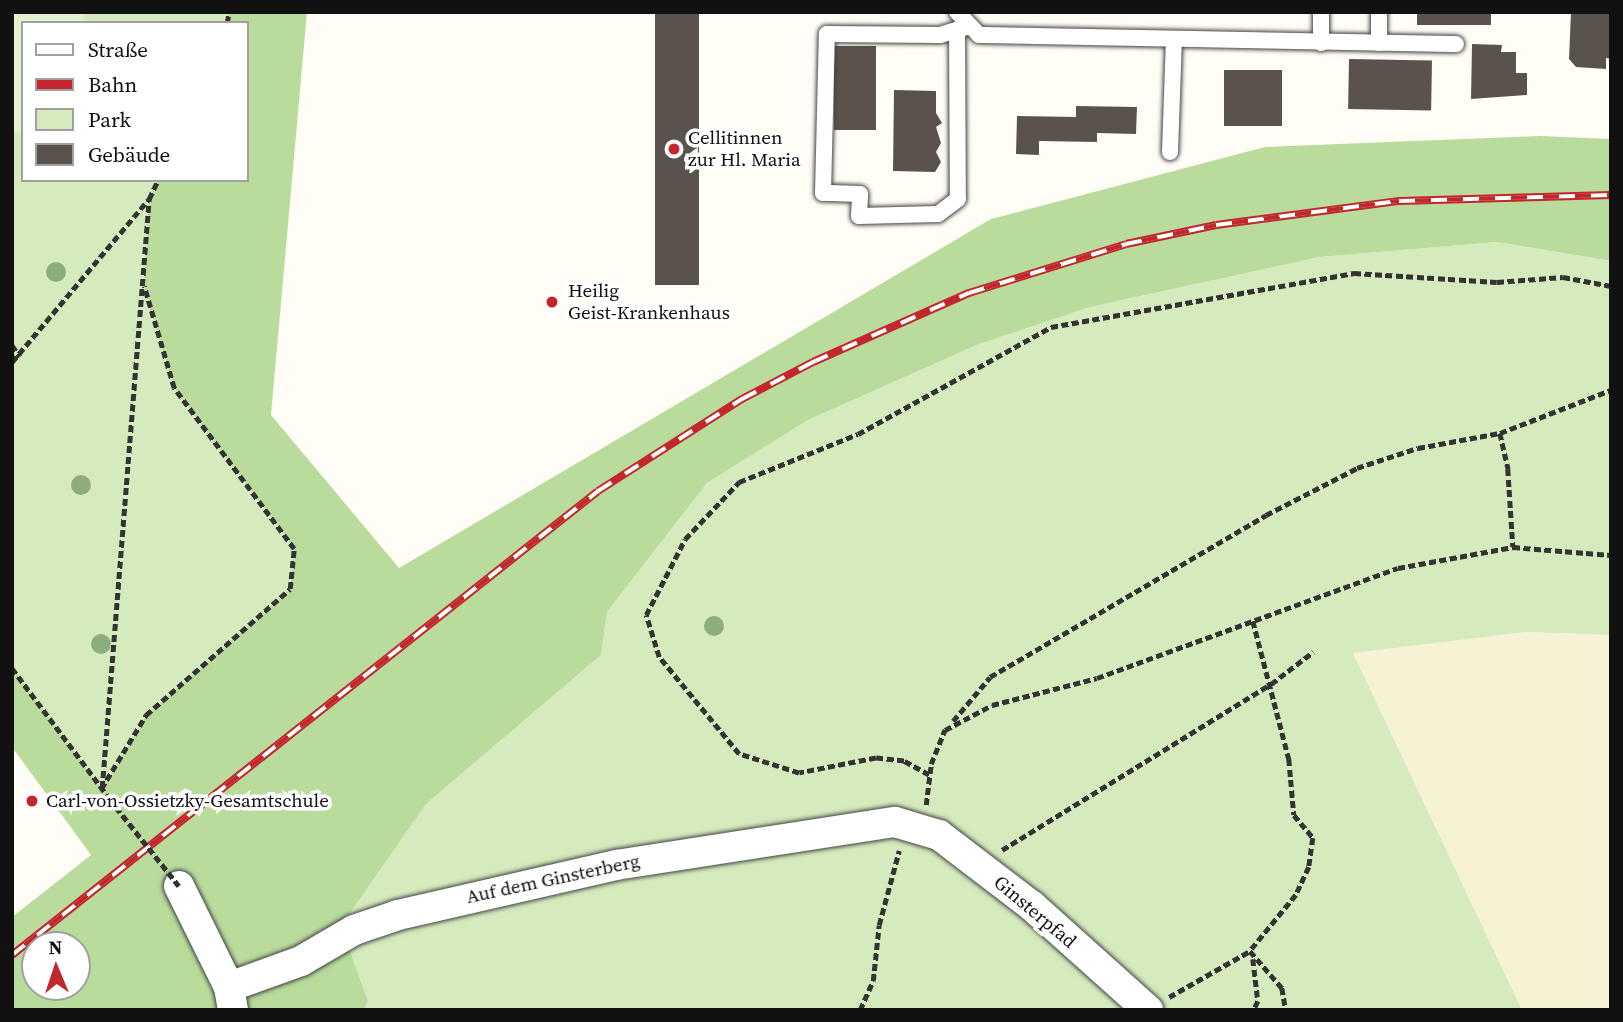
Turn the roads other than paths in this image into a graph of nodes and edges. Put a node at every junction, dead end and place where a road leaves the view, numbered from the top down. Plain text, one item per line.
1 (957, 12) edge
2 (1321, 12) edge
3 (1379, 12) edge
4 (963, 28) junction
5 (1174, 40) junction
6 (1321, 43) junction
7 (1380, 43) junction
8 (1456, 44) dead end
9 (1170, 152) dead end
10 (915, 824) joint
11 (179, 886) road end
12 (231, 998) edge
13 (1155, 1006) edge

1 - 4 lane
2 - 6 lane
3 - 7 lane
4 - 4 lane
4 - 5 lane
5 - 6 lane
5 - 9 lane
6 - 7 lane
7 - 8 lane
10 - 12 street, Auf dem Ginsterberg
10 - 13 street, Ginsterpfad
11 - 12 street

